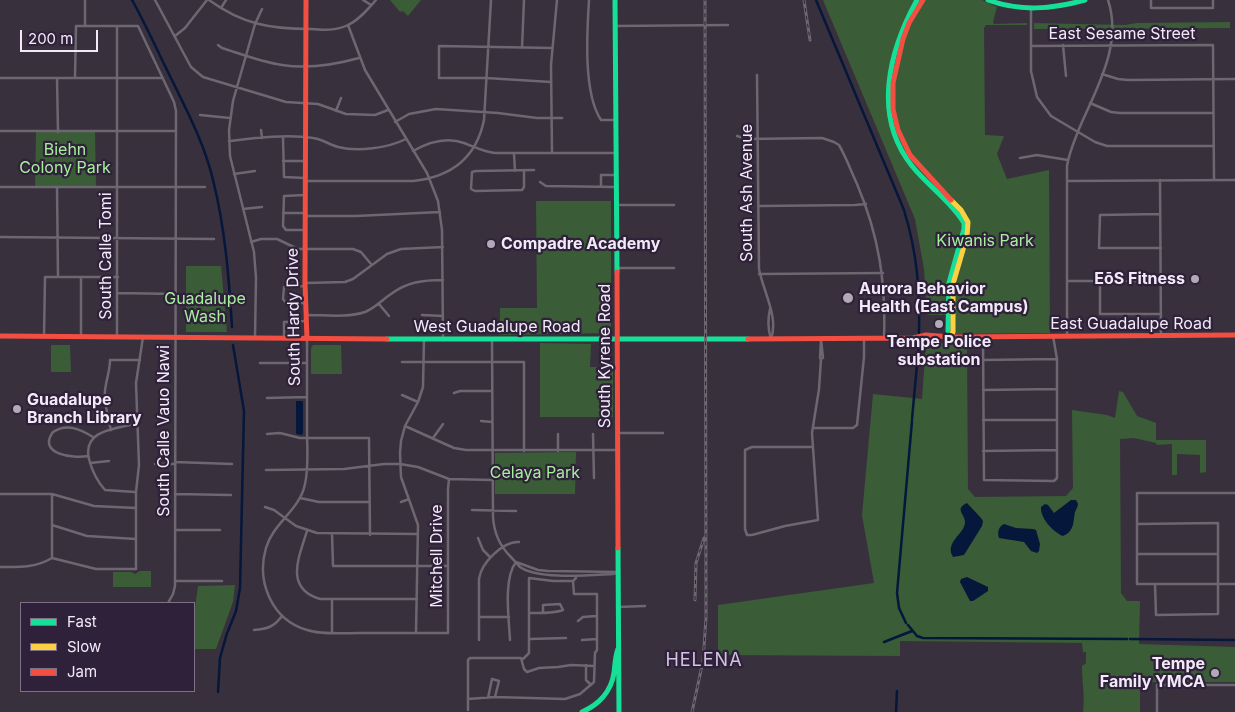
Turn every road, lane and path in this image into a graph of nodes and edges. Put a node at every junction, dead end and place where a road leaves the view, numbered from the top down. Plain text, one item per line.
1 (85, 0) edge
2 (155, 0) edge
3 (208, 0) edge
4 (226, 0) edge
5 (306, 0) edge
6 (363, 0) edge
7 (376, 0) edge
8 (491, 0) edge
9 (524, 0) edge
10 (557, 0) edge
11 (589, 0) edge
12 (615, 0) edge
13 (917, 0) edge
14 (923, 0) edge
15 (988, 0) edge
16 (1085, 0) edge
17 (1108, 0) edge
18 (1150, 0) edge
19 (1213, 0) edge
20 (1073, 2) edge
21 (371, 5) junction
22 (221, 8) junction
23 (1031, 8) junction
24 (262, 9) dead end
25 (255, 24) junction
26 (906, 24) junction
27 (348, 25) junction
28 (728, 25) dead end
29 (85, 26) junction
30 (117, 26) junction
31 (615, 26) junction
32 (306, 29) junction
33 (175, 36) junction
34 (218, 45) dead end
35 (1063, 45) junction
36 (1031, 46) junction
37 (1111, 46) junction
38 (488, 47) junction
39 (522, 48) junction
40 (552, 48) junction
41 (246, 55) junction
42 (360, 58) junction
43 (305, 66) junction
44 (1102, 74) junction
45 (757, 75) dead end
46 (1066, 76) dead end
47 (0, 78) edge
48 (57, 78) junction
49 (75, 78) junction
50 (117, 78) junction
51 (163, 78) junction
52 (486, 78) junction
53 (1213, 79) junction
54 (1235, 79) edge
55 (551, 82) junction
56 (237, 87) junction
57 (341, 98) dead end
58 (305, 103) junction
59 (1090, 103) junction
60 (388, 110) junction
61 (336, 111) junction
62 (484, 112) junction
63 (1213, 113) junction
64 (200, 115) dead end
65 (230, 118) junction
66 (552, 118) junction
67 (562, 118) dead end
68 (616, 120) junction
69 (395, 122) junction
70 (261, 130) dead end
71 (0, 131) edge
72 (176, 131) junction
73 (58, 132) junction
74 (117, 132) junction
75 (1078, 132) junction
76 (737, 136) dead end
77 (283, 137) junction
78 (262, 138) junction
79 (305, 138) junction
80 (406, 139) junction
81 (759, 139) junction
82 (229, 141) junction
83 (1214, 146) junction
84 (473, 148) junction
85 (414, 151) junction
86 (514, 154) junction
87 (552, 154) junction
88 (616, 154) junction
89 (1020, 158) dead end
90 (1068, 160) junction
91 (283, 161) junction
92 (305, 161) junction
93 (255, 170) dead end
94 (534, 170) dead end
95 (515, 171) junction
96 (524, 171) junction
97 (234, 174) junction
98 (616, 175) junction
99 (305, 179) junction
100 (430, 179) junction
101 (1160, 180) junction
102 (1214, 180) junction
103 (1235, 180) edge
104 (1067, 181) junction
105 (540, 182) dead end
106 (0, 186) edge
107 (601, 186) junction
108 (57, 187) junction
109 (117, 187) junction
110 (176, 187) junction
111 (205, 187) dead end
112 (616, 187) junction
113 (305, 195) junction
114 (866, 204) junction
115 (616, 205) junction
116 (674, 205) dead end
117 (759, 206) junction
118 (262, 207) dead end
119 (243, 209) junction
120 (440, 212) junction
121 (283, 213) junction
122 (305, 214) junction
123 (1160, 214) junction
124 (305, 230) junction
125 (0, 237) edge
126 (57, 238) junction
127 (118, 239) junction
128 (176, 239) junction
129 (214, 239) dead end
130 (251, 242) junction
131 (443, 247) junction
132 (1161, 248) junction
133 (306, 249) junction
134 (371, 264) junction
135 (617, 268) junction
136 (674, 268) dead end
137 (882, 273) junction
138 (759, 274) junction
139 (58, 276) junction
140 (81, 276) junction
141 (118, 276) junction
142 (442, 280) junction
143 (1161, 281) junction
144 (1067, 282) junction
145 (1100, 282) junction
146 (306, 284) junction
147 (118, 294) junction
148 (176, 294) junction
149 (306, 302) junction
150 (379, 304) junction
151 (1161, 314) junction
152 (389, 316) dead end
153 (422, 316) dead end
154 (443, 316) junction
155 (306, 318) junction
156 (1235, 335) edge
157 (0, 336) edge
158 (44, 336) junction
159 (81, 336) junction
160 (117, 336) junction
161 (1053, 336) junction
162 (1067, 336) junction
163 (1161, 336) junction
164 (143, 337) junction
165 (176, 337) junction
166 (951, 337) junction
167 (982, 337) junction
168 (255, 338) junction
169 (821, 338) junction
170 (864, 338) junction
171 (884, 338) junction
172 (917, 338) joint
173 (284, 339) junction
174 (307, 339) junction
175 (424, 339) junction
176 (443, 339) junction
177 (492, 339) junction
178 (771, 339) junction
179 (617, 340) junction
180 (1057, 359) junction
181 (140, 360) junction
182 (983, 360) junction
183 (402, 362) dead end
184 (424, 362) junction
185 (492, 362) junction
186 (260, 363) dead end
187 (307, 363) junction
188 (1057, 389) junction
189 (983, 390) junction
190 (492, 391) junction
191 (454, 393) dead end
192 (402, 395) dead end
193 (307, 397) junction
194 (267, 398) dead end
195 (105, 402) junction
196 (418, 402) junction
197 (88, 405) dead end
198 (983, 420) junction
199 (1057, 420) junction
200 (138, 422) junction
201 (481, 422) dead end
202 (492, 422) junction
203 (443, 424) dead end
204 (405, 426) junction
205 (813, 428) junction
206 (111, 430) junction
207 (618, 433) junction
208 (663, 433) dead end
209 (267, 434) dead end
210 (558, 434) dead end
211 (593, 434) dead end
212 (93, 437) junction
213 (307, 438) junction
214 (433, 438) junction
215 (812, 447) junction
216 (492, 450) junction
217 (524, 450) junction
218 (594, 450) junction
219 (618, 450) junction
220 (1057, 450) junction
221 (558, 451) junction
222 (984, 451) junction
223 (89, 456) junction
224 (109, 461) dead end
225 (90, 463) junction
226 (175, 463) junction
227 (155, 464) dead end
228 (232, 464) dead end
229 (400, 464) junction
230 (369, 466) junction
231 (266, 470) dead end
232 (307, 470) junction
233 (594, 478) dead end
234 (450, 479) junction
235 (492, 480) junction
236 (136, 492) junction
237 (1235, 493) edge
238 (0, 494) edge
239 (52, 494) junction
240 (175, 494) junction
241 (231, 495) dead end
242 (300, 498) junction
243 (409, 499) junction
244 (369, 502) junction
245 (401, 502) dead end
246 (265, 507) dead end
247 (136, 508) junction
248 (472, 510) dead end
249 (492, 511) junction
250 (516, 511) dead end
251 (285, 519) junction
252 (1137, 524) junction
253 (52, 525) junction
254 (175, 530) junction
255 (220, 530) dead end
256 (307, 531) junction
257 (332, 534) junction
258 (418, 534) junction
259 (370, 535) junction
260 (136, 538) junction
261 (478, 538) dead end
262 (519, 542) dead end
263 (503, 548) junction
264 (1137, 554) junction
265 (1218, 554) junction
266 (52, 558) junction
267 (490, 558) junction
268 (516, 562) junction
269 (417, 566) junction
270 (448, 566) junction
271 (0, 567) edge
272 (618, 572) junction
273 (175, 581) junction
274 (222, 581) dead end
275 (1156, 584) junction
276 (1218, 584) junction
277 (1235, 584) edge
278 (332, 600) junction
279 (417, 600) junction
280 (169, 602) edge
281 (646, 606) dead end
282 (618, 607) junction
283 (529, 612) junction
284 (543, 612) junction
285 (282, 616) junction
286 (596, 616) junction
287 (479, 617) junction
288 (509, 617) junction
289 (578, 621) dead end
290 (254, 630) dead end
291 (332, 633) junction
292 (416, 633) junction
293 (566, 638) dead end
294 (530, 639) junction
295 (597, 639) junction
296 (479, 640) dead end
297 (510, 640) dead end
298 (582, 640) dead end
299 (619, 646) junction
300 (523, 659) junction
301 (586, 665) junction
302 (594, 666) junction
303 (591, 684) junction
304 (1235, 685) edge
305 (495, 697) junction
306 (468, 699) junction
307 (488, 699) junction
308 (468, 710) dead end
309 (582, 712) edge
310 (619, 712) edge
311 (1157, 712) edge

1 - 29 street
2 - 33 street
3 - 22 street
3 - 33 street
4 - 22 street
5 - 32 main road, South Hardy Drive
6 - 21 street
7 - 21 street
8 - 38 street
9 - 39 street
10 - 40 street
11 - 68 street
12 - 31 main road, South Kyrene Road
13 - 26 main road
14 - 26 main road
15 - 23 main road
16 - 20 main road
17 - 37 street
18 - 19 street
20 - 23 main road
21 - 27 street
22 - 25 street
23 - 36 street
24 - 25 street
25 - 32 street
25 - 41 street
26 - 166 main road
27 - 32 street
27 - 42 street
28 - 31 street
29 - 30 street
29 - 49 street
30 - 50 street, South Calle Tomi
30 - 51 street, South Calle Vauo Nawi
31 - 68 main road, South Kyrene Road
32 - 43 main road, South Hardy Drive
33 - 56 street
34 - 41 street
35 - 36 street, East Sesame Street
35 - 37 street, East Sesame Street
35 - 46 street
36 - 75 street
37 - 44 street
37 - 53 street, East Sesame Street
38 - 39 street
38 - 52 street
38 - 52 street
39 - 40 street
40 - 55 street
41 - 43 street
41 - 56 street
42 - 43 street
42 - 60 street
43 - 58 main road, South Hardy Drive
44 - 53 street
44 - 59 street
45 - 81 street, South Ash Avenue
47 - 48 street
48 - 49 street
48 - 73 street
49 - 50 street
50 - 51 street
50 - 74 street, South Calle Tomi
51 - 72 street, South Calle Vauo Nawi
52 - 55 street
52 - 62 street
53 - 54 street
53 - 63 street
55 - 66 street
56 - 58 street
56 - 65 street
57 - 61 street
58 - 61 street
58 - 79 main road, South Hardy Drive
59 - 63 street
59 - 75 street
60 - 61 street
60 - 69 street
62 - 66 street
62 - 69 street
62 - 84 street
63 - 83 street
64 - 65 street
65 - 82 street
66 - 67 street
66 - 87 street
68 - 88 main road, South Kyrene Road
69 - 80 street
70 - 78 street
71 - 73 street
72 - 74 street
72 - 110 street, South Calle Vauo Nawi
73 - 74 street
74 - 109 street, South Calle Tomi
75 - 83 street
75 - 90 street
76 - 81 street
77 - 78 street
77 - 79 street
77 - 91 street
78 - 82 street
79 - 80 street
79 - 92 main road, South Hardy Drive
80 - 85 street
81 - 114 street
81 - 117 street, South Ash Avenue
82 - 97 street
83 - 102 street
84 - 85 street
84 - 86 street
84 - 100 street
85 - 100 street
86 - 87 street
86 - 95 street
87 - 88 street
88 - 98 main road, South Kyrene Road
89 - 90 street
90 - 104 street
91 - 92 street
91 - 99 street
92 - 99 main road, South Hardy Drive
93 - 97 street
94 - 96 street
95 - 96 street
95 - 96 street
97 - 119 street
98 - 107 street
98 - 112 main road, South Kyrene Road
99 - 100 street
99 - 113 main road, South Hardy Drive
100 - 120 street
101 - 102 street
101 - 104 street
101 - 123 street
102 - 103 street
104 - 144 street
105 - 107 street
106 - 108 street
107 - 112 street
108 - 109 street
108 - 126 street
109 - 110 street
109 - 127 street, South Calle Tomi
110 - 111 street
110 - 128 street, South Calle Vauo Nawi
112 - 115 main road, South Kyrene Road
113 - 121 street
113 - 122 main road, South Hardy Drive
114 - 117 street
114 - 137 street
115 - 116 street
115 - 135 main road, South Kyrene Road
117 - 138 street, South Ash Avenue
118 - 119 street
119 - 130 street
120 - 122 street
120 - 131 street
121 - 122 street
121 - 124 street
122 - 124 main road, South Hardy Drive
123 - 132 street
123 - 132 street
124 - 133 main road, South Hardy Drive
125 - 126 street
126 - 127 street
126 - 139 street
127 - 128 street
127 - 141 street, South Calle Tomi
128 - 129 street
128 - 148 street, South Calle Vauo Nawi
130 - 133 street
130 - 168 street
131 - 134 street
131 - 142 street
132 - 143 street
133 - 134 street
133 - 146 main road, South Hardy Drive
134 - 146 street
135 - 136 street
135 - 179 main road, South Kyrene Road
137 - 138 street
137 - 171 street
138 - 178 street, South Ash Avenue
139 - 140 street
139 - 158 street
140 - 141 street
140 - 159 street
141 - 147 street, South Calle Tomi
142 - 150 street
142 - 154 street
143 - 145 street
143 - 151 street
144 - 145 street
144 - 162 street
145 - 151 street
146 - 149 main road, South Hardy Drive
146 - 149 street
147 - 148 street
147 - 160 street, South Calle Tomi
148 - 165 street, South Calle Vauo Nawi
149 - 155 main road, South Hardy Drive
150 - 152 street
150 - 155 street
151 - 163 street
153 - 154 street
154 - 176 street
155 - 173 street
155 - 174 main road, South Hardy Drive
156 - 163 main road, East Guadalupe Road
157 - 158 main road, West Guadalupe Road
158 - 159 main road, West Guadalupe Road
159 - 160 main road, West Guadalupe Road
160 - 164 main road, West Guadalupe Road
161 - 162 main road, East Guadalupe Road
161 - 167 main road, East Guadalupe Road
161 - 180 street
162 - 163 main road, East Guadalupe Road
164 - 165 main road, West Guadalupe Road
164 - 181 street
165 - 168 main road, West Guadalupe Road
165 - 226 street, South Calle Vauo Nawi
166 - 167 main road, East Guadalupe Road
166 - 172 main road, East Guadalupe Road
167 - 182 street
168 - 173 main road, West Guadalupe Road
169 - 170 main road, West Guadalupe Road
169 - 178 main road, West Guadalupe Road
169 - 205 street
170 - 171 main road, West Guadalupe Road
170 - 205 street
171 - 172 main road, West Guadalupe Road
173 - 174 main road, West Guadalupe Road
174 - 175 main road, West Guadalupe Road
174 - 187 street, South Hardy Drive
175 - 176 main road, West Guadalupe Road
175 - 184 street
176 - 177 main road, West Guadalupe Road
177 - 179 main road, West Guadalupe Road
177 - 185 street
178 - 179 main road, West Guadalupe Road
179 - 207 main road, South Kyrene Road
180 - 182 street
180 - 188 street
181 - 195 street
181 - 200 street
182 - 189 street
183 - 184 street
184 - 185 street
184 - 196 street
185 - 190 street
185 - 217 street
186 - 187 street
187 - 193 street, South Hardy Drive
188 - 189 street
188 - 199 street
189 - 198 street
190 - 191 street
190 - 202 street
192 - 196 street
193 - 194 street
193 - 213 street, South Hardy Drive
195 - 197 street
195 - 206 street
196 - 204 street
198 - 199 street
198 - 222 street
199 - 220 street
200 - 206 street
200 - 236 street
201 - 202 street
202 - 216 street
203 - 214 street
204 - 214 street
204 - 229 street
205 - 215 street
206 - 212 street
207 - 208 street
207 - 219 main road, South Kyrene Road
209 - 213 street
210 - 221 street
211 - 218 street
212 - 223 street
212 - 223 street
213 - 230 street
213 - 232 street, South Hardy Drive
214 - 216 street
215 - 215 street
216 - 217 street
216 - 235 street
217 - 221 street
218 - 219 street
218 - 221 street
218 - 233 street
219 - 272 main road, South Kyrene Road
220 - 222 street
220 - 222 street
223 - 225 street
224 - 225 street
225 - 236 street
226 - 227 street
226 - 228 street
226 - 240 street, South Calle Vauo Nawi
229 - 230 street
229 - 234 street
229 - 243 street
230 - 232 street
230 - 244 street
231 - 232 street
232 - 242 street, South Hardy Drive
234 - 235 street
234 - 270 street, Mitchell Drive
235 - 249 street
236 - 247 street
237 - 252 street
238 - 239 street
239 - 247 street
239 - 253 street
240 - 241 street
240 - 254 street, South Calle Vauo Nawi
242 - 244 street
242 - 251 street, South Hardy Drive
243 - 245 street
243 - 258 street
244 - 259 street
246 - 251 street
247 - 260 street
248 - 249 street
249 - 250 street
249 - 263 street
251 - 256 street
251 - 285 street, South Hardy Drive
252 - 264 street
252 - 265 street
253 - 260 street
253 - 266 street
254 - 255 street
254 - 273 street, South Calle Vauo Nawi
256 - 257 street
256 - 278 street
257 - 259 street
257 - 269 street
258 - 259 street
258 - 269 street
260 - 266 street
261 - 267 street
262 - 263 street
263 - 267 street
263 - 268 street
264 - 265 street
264 - 275 street
265 - 276 street
266 - 271 street
267 - 287 street
268 - 272 street
268 - 288 street
269 - 270 street
269 - 279 street
270 - 292 street, Mitchell Drive
272 - 282 main road, South Kyrene Road
273 - 274 street
273 - 280 street, South Calle Vauo Nawi
275 - 276 street
275 - 276 street
276 - 277 street
278 - 279 street
278 - 291 street
279 - 292 street
281 - 282 street
282 - 299 main road, South Kyrene Road
283 - 284 street
283 - 286 street
283 - 294 street
284 - 284 street
285 - 290 street
285 - 291 street
286 - 289 street
286 - 295 street
287 - 288 street
287 - 296 street
288 - 297 street
291 - 292 street
293 - 294 street
294 - 300 street
295 - 298 street
295 - 302 street
299 - 309 main road
299 - 310 main road, South Kyrene Road
300 - 301 street
300 - 306 street
301 - 302 street
301 - 303 street
302 - 303 street
303 - 305 street
304 - 311 street
305 - 307 street
305 - 307 street
306 - 307 street
306 - 308 street

